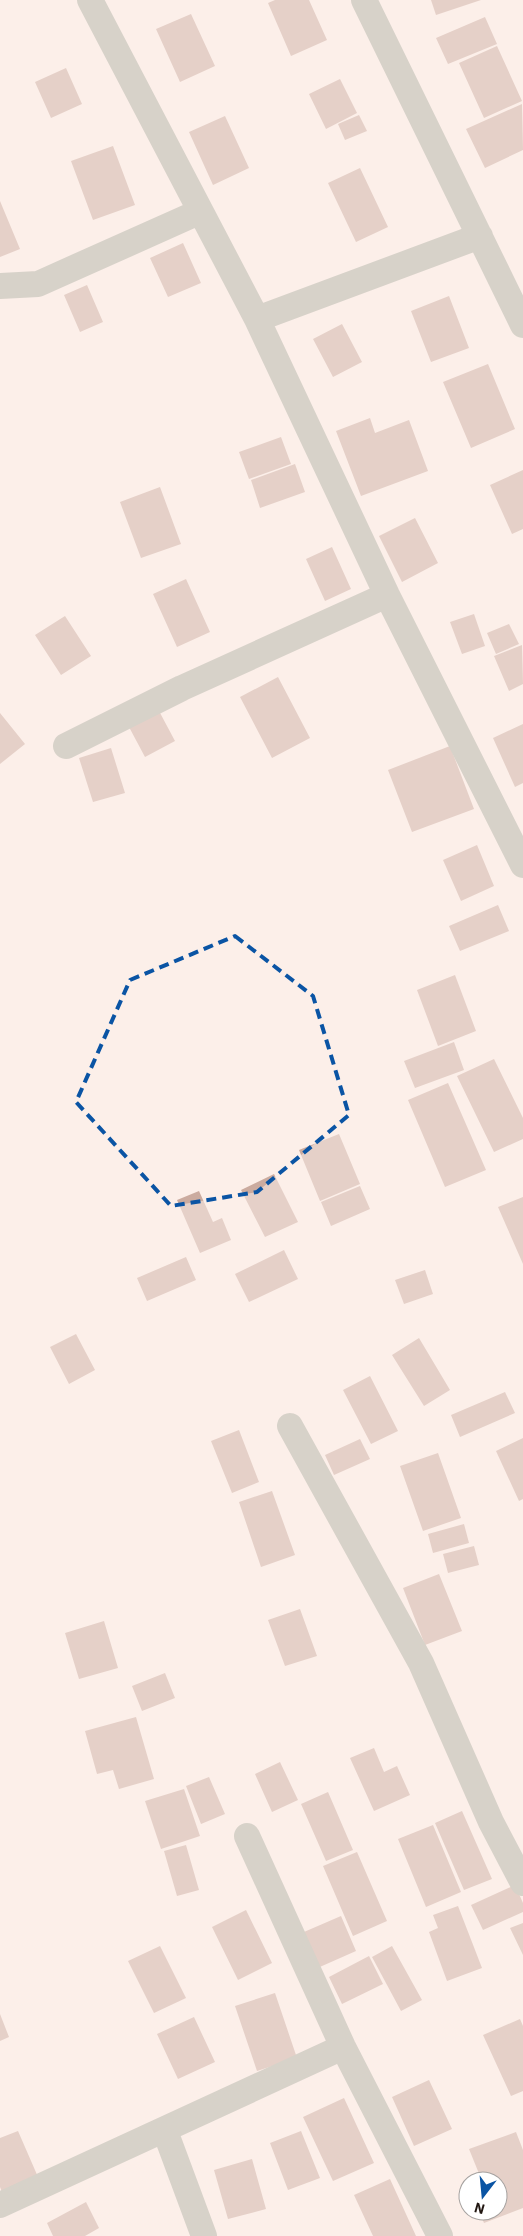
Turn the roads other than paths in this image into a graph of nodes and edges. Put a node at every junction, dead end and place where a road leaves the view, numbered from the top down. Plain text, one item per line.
1 (90, 0) edge
2 (364, 0) edge
3 (199, 212) junction
4 (480, 236) junction
5 (0, 286) edge
6 (257, 319) junction
7 (523, 325) edge
8 (387, 595) junction
9 (66, 746) dead end
10 (523, 865) edge
11 (290, 1426) dead end
12 (247, 1836) dead end
13 (523, 1883) edge
14 (343, 2047) junction
15 (165, 2131) junction
16 (0, 2206) edge
17 (204, 2236) edge
18 (440, 2236) edge

1 - 3 street
2 - 4 street
3 - 5 street
3 - 6 street
4 - 6 street
4 - 7 street
6 - 8 street
8 - 9 street
8 - 10 street
11 - 13 street
12 - 14 street
14 - 15 street
14 - 18 street
15 - 16 street
15 - 17 street

